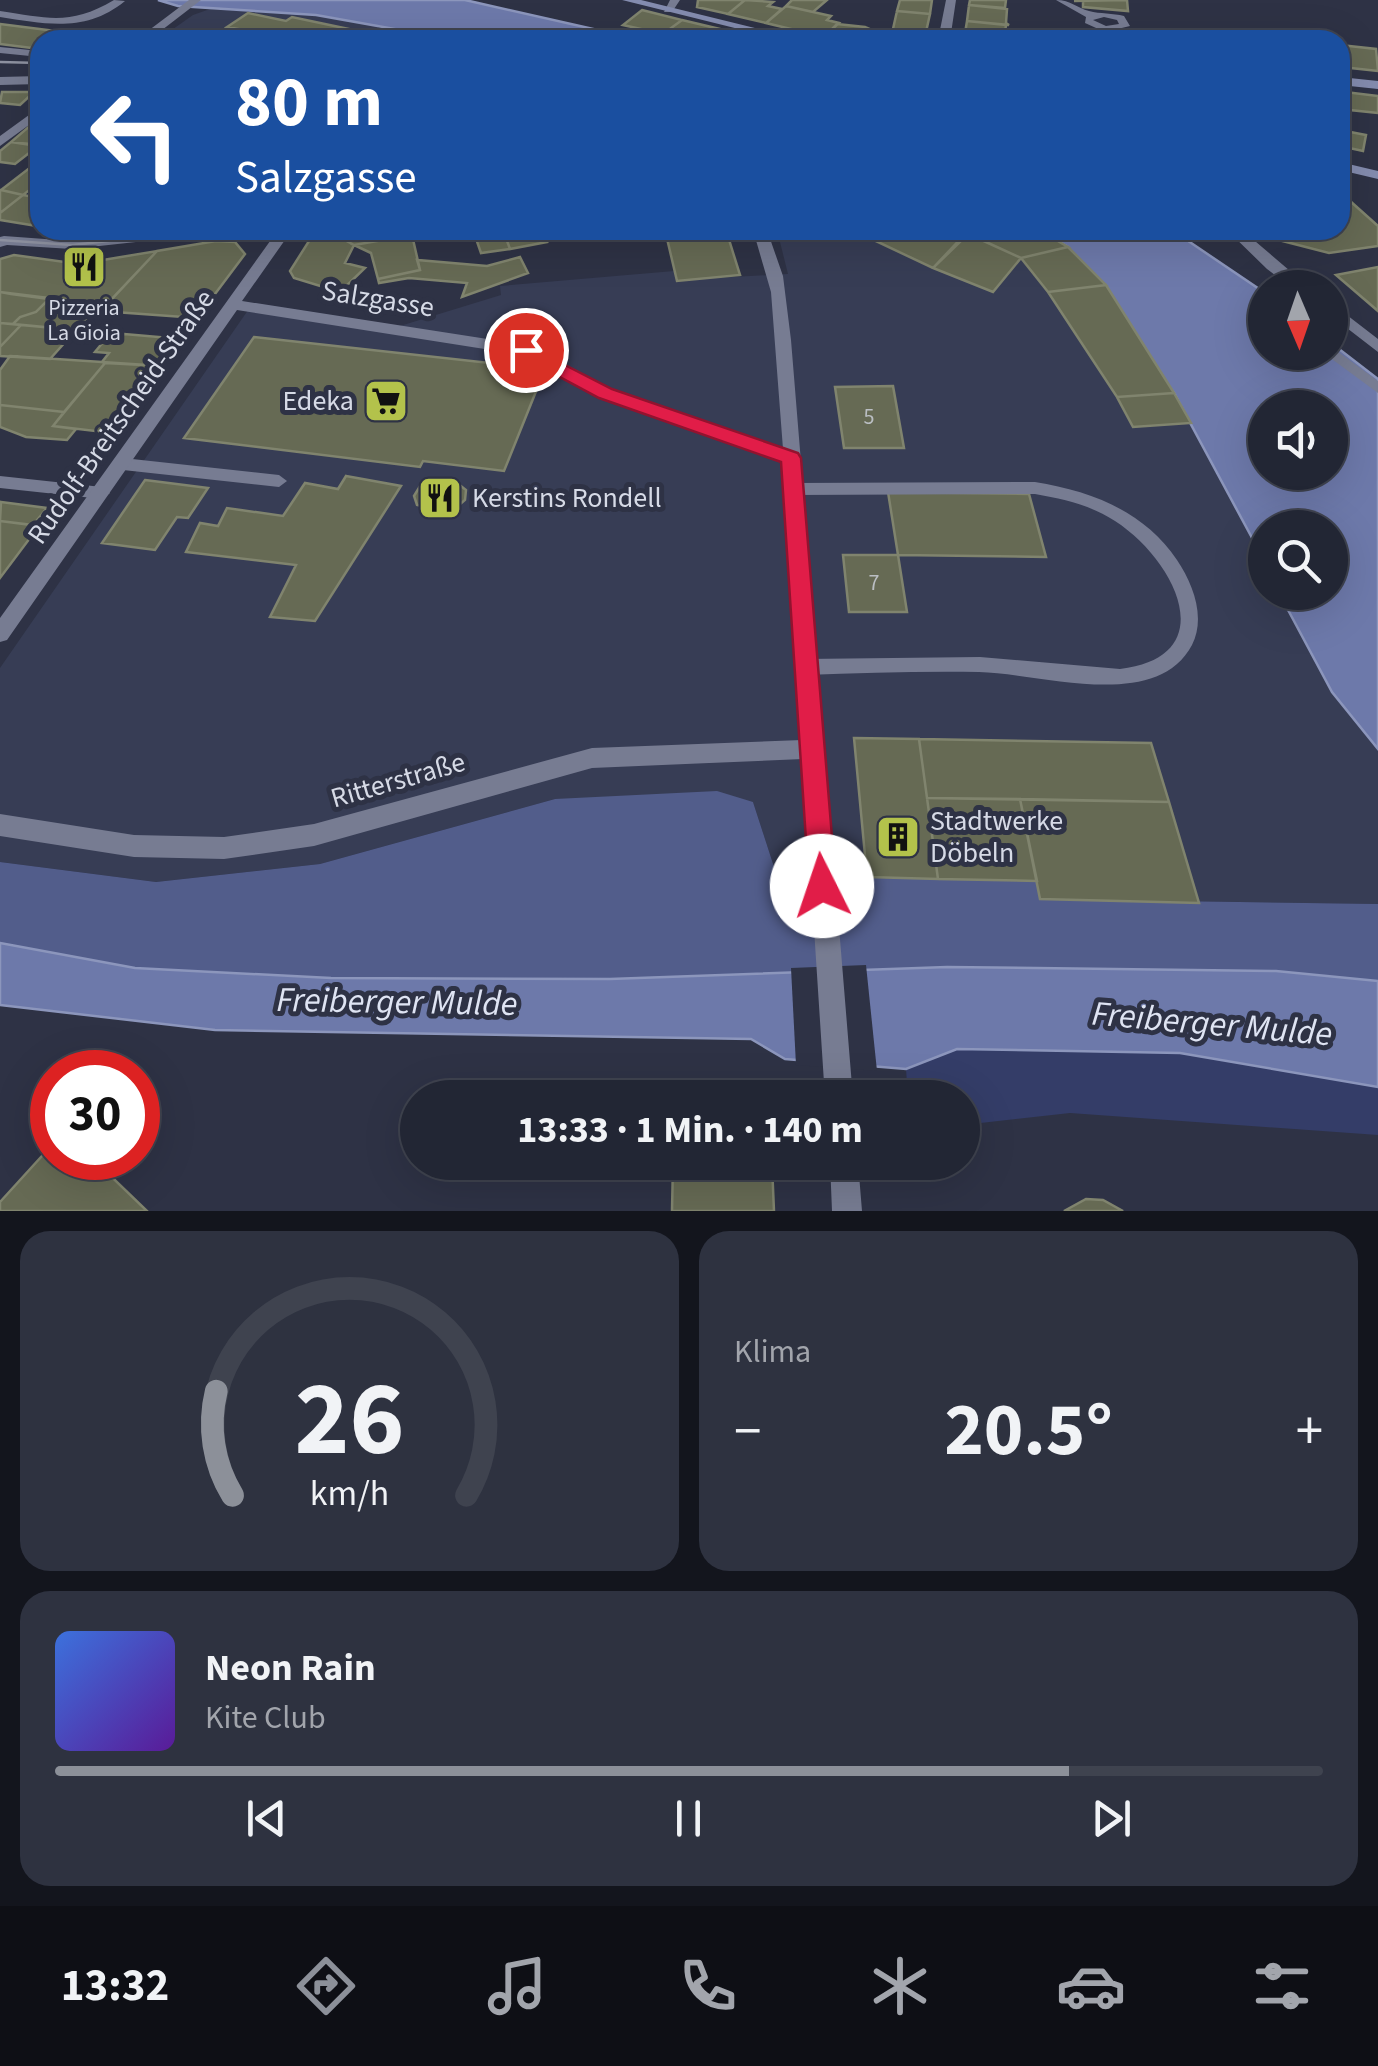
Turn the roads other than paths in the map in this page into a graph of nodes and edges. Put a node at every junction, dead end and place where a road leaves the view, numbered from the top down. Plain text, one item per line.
1 (196, 0) edge
2 (627, 0) edge
3 (951, 0) edge
4 (1061, 0) edge
5 (120, 1) edge
6 (671, 5) edge
7 (0, 14) edge
8 (155, 30) edge
9 (761, 30) edge
10 (946, 30) edge
11 (1112, 30) edge
12 (0, 50) edge
13 (30, 53) edge
14 (30, 80) edge
15 (0, 81) edge
16 (1350, 82) edge
17 (1378, 85) edge
18 (30, 119) edge
19 (0, 142) edge
20 (1350, 168) edge
21 (1378, 174) edge
22 (111, 240) edge
23 (278, 240) edge
24 (765, 240) edge
25 (1245, 240) edge
26 (2, 242) edge
27 (1278, 270) edge
28 (235, 305) junction
29 (1348, 322) edge
30 (1378, 347) edge
31 (1348, 365) edge
32 (1378, 388) edge
33 (791, 458) junction
34 (122, 464) junction
35 (279, 480) dead end
36 (0, 482) edge
37 (794, 490) junction
38 (102, 494) junction
39 (0, 634) edge
40 (805, 667) junction
41 (812, 749) junction
42 (0, 825) edge
43 (838, 1080) edge
44 (845, 1180) edge
45 (847, 1211) edge

1 - 8 street
2 - 6 main road
3 - 10 street
4 - 11 lane
5 - 7 street
6 - 9 main road
12 - 13 lane
14 - 15 street
16 - 17 main road
18 - 19 street
20 - 21 main road
22 - 26 street
23 - 28 street, Rudolf-Breitscheid-Straße
24 - 33 street
25 - 27 street
28 - 33 street, Salzgasse
28 - 34 street, Rudolf-Breitscheid-Straße
29 - 30 street
31 - 32 lane
33 - 37 street
34 - 35 lane
34 - 38 street, Rudolf-Breitscheid-Straße
36 - 38 lane
37 - 40 street
37 - 40 lane
38 - 39 street, Rudolf-Breitscheid-Straße
40 - 41 street
41 - 42 street, Ritterstraße
41 - 43 street
44 - 45 street

